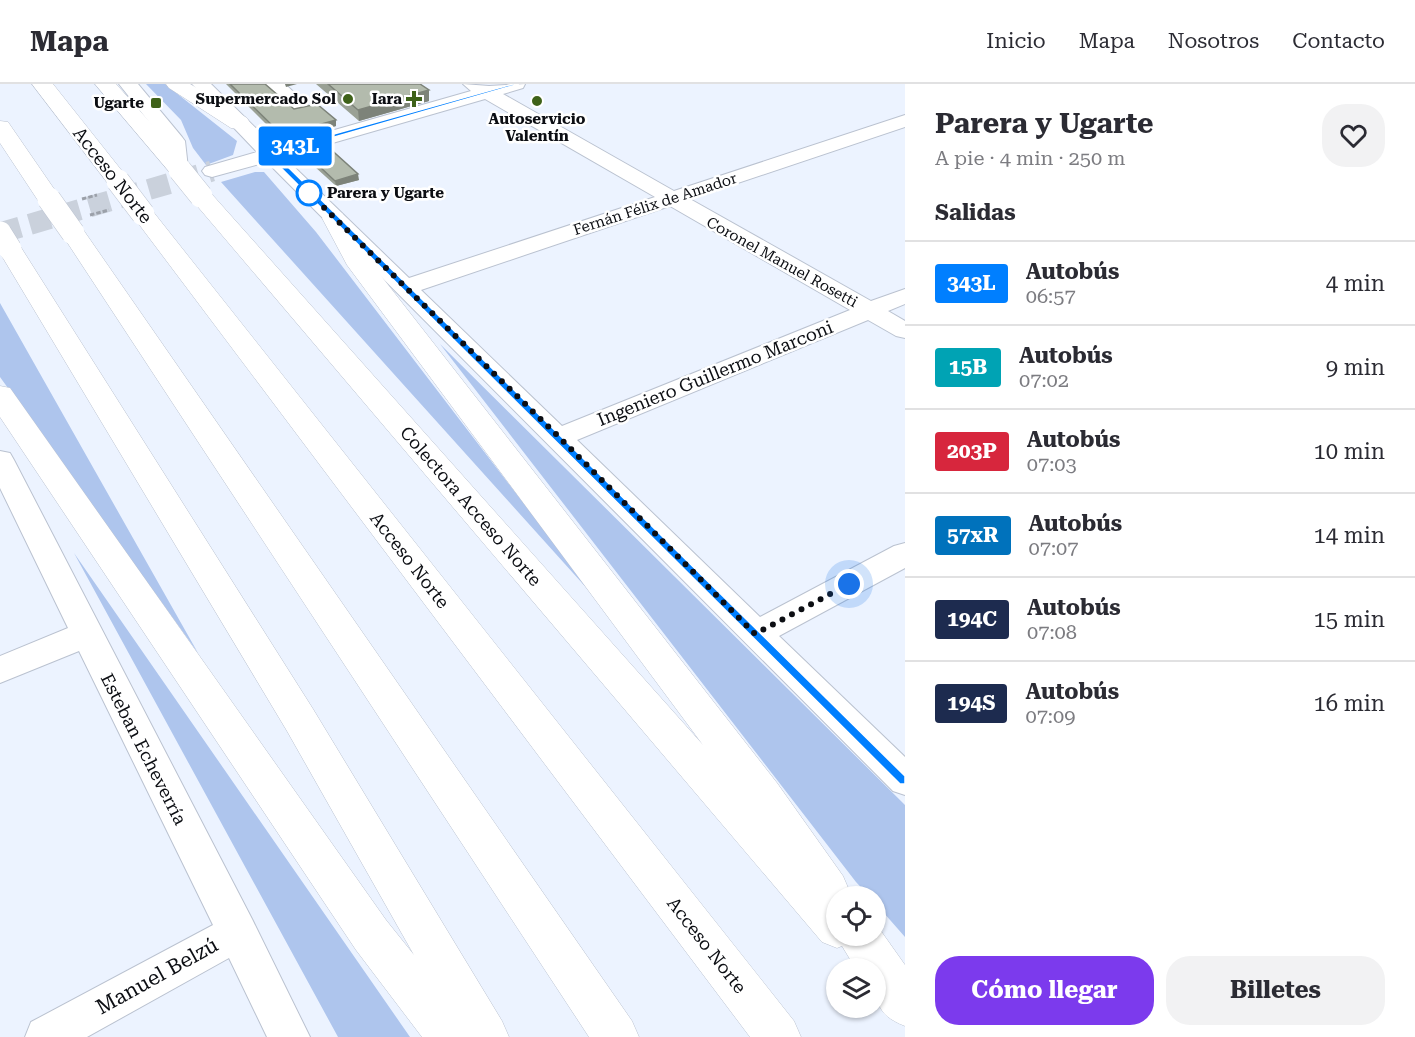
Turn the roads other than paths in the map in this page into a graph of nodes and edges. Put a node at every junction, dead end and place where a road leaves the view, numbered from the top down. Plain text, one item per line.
1 (42, 84) edge
2 (105, 84) edge
3 (128, 84) edge
4 (176, 84) edge
5 (274, 84) edge
6 (516, 84) edge
7 (479, 88) edge
8 (206, 89) edge
9 (231, 89) edge
10 (305, 112) edge
11 (905, 121) edge
12 (240, 123) junction
13 (0, 127) edge
14 (270, 153) junction
15 (179, 169) junction
16 (207, 183) junction
17 (671, 199) junction
18 (334, 218) junction
19 (5, 241) edge
20 (406, 288) junction
21 (905, 296) edge
22 (869, 310) junction
23 (905, 331) edge
24 (0, 395) edge
25 (559, 437) junction
26 (0, 460) edge
27 (905, 554) edge
28 (86, 634) junction
29 (755, 634) junction
30 (0, 670) edge
31 (905, 780) edge
32 (826, 887) edge
33 (826, 914) edge
34 (238, 932) junction
35 (853, 946) edge
36 (866, 946) edge
37 (863, 958) edge
38 (886, 983) edge
39 (905, 1005) edge
40 (46, 1037) edge
41 (290, 1037) edge
42 (451, 1037) edge
43 (486, 1037) edge
44 (616, 1037) edge
45 (778, 1037) edge

1 - 45 highway, Acceso Norte, bridge
2 - 15 highway, Colectora Acceso Norte
3 - 15 street
4 - 12 highway
5 - 10 street
6 - 7 street
7 - 14 street
7 - 17 street, Coronel Manuel Rosetti
8 - 9 street
8 - 12 street
11 - 17 street, Fernán Félix de Amador
12 - 14 street
13 - 44 highway, bridge
14 - 16 street
14 - 18 street
15 - 16 highway, Colectora Acceso Norte, bridge
16 - 33 highway, Colectora Acceso Norte
17 - 20 street, Fernán Félix de Amador
17 - 22 street, Coronel Manuel Rosetti
18 - 20 street
18 - 32 highway
19 - 43 highway
20 - 25 street
21 - 22 street, Ingeniero Guillermo Marconi
22 - 23 street, Coronel Manuel Rosetti
22 - 25 street, Ingeniero Guillermo Marconi
24 - 42 highway
25 - 29 street
26 - 28 street, Esteban Echeverría
27 - 29 street
28 - 30 street
28 - 34 street, Esteban Echeverría
29 - 31 street
34 - 40 street, Manuel Belzú
34 - 41 street, Esteban Echeverría
35 - 37 highway
36 - 39 highway
38 - 39 highway

